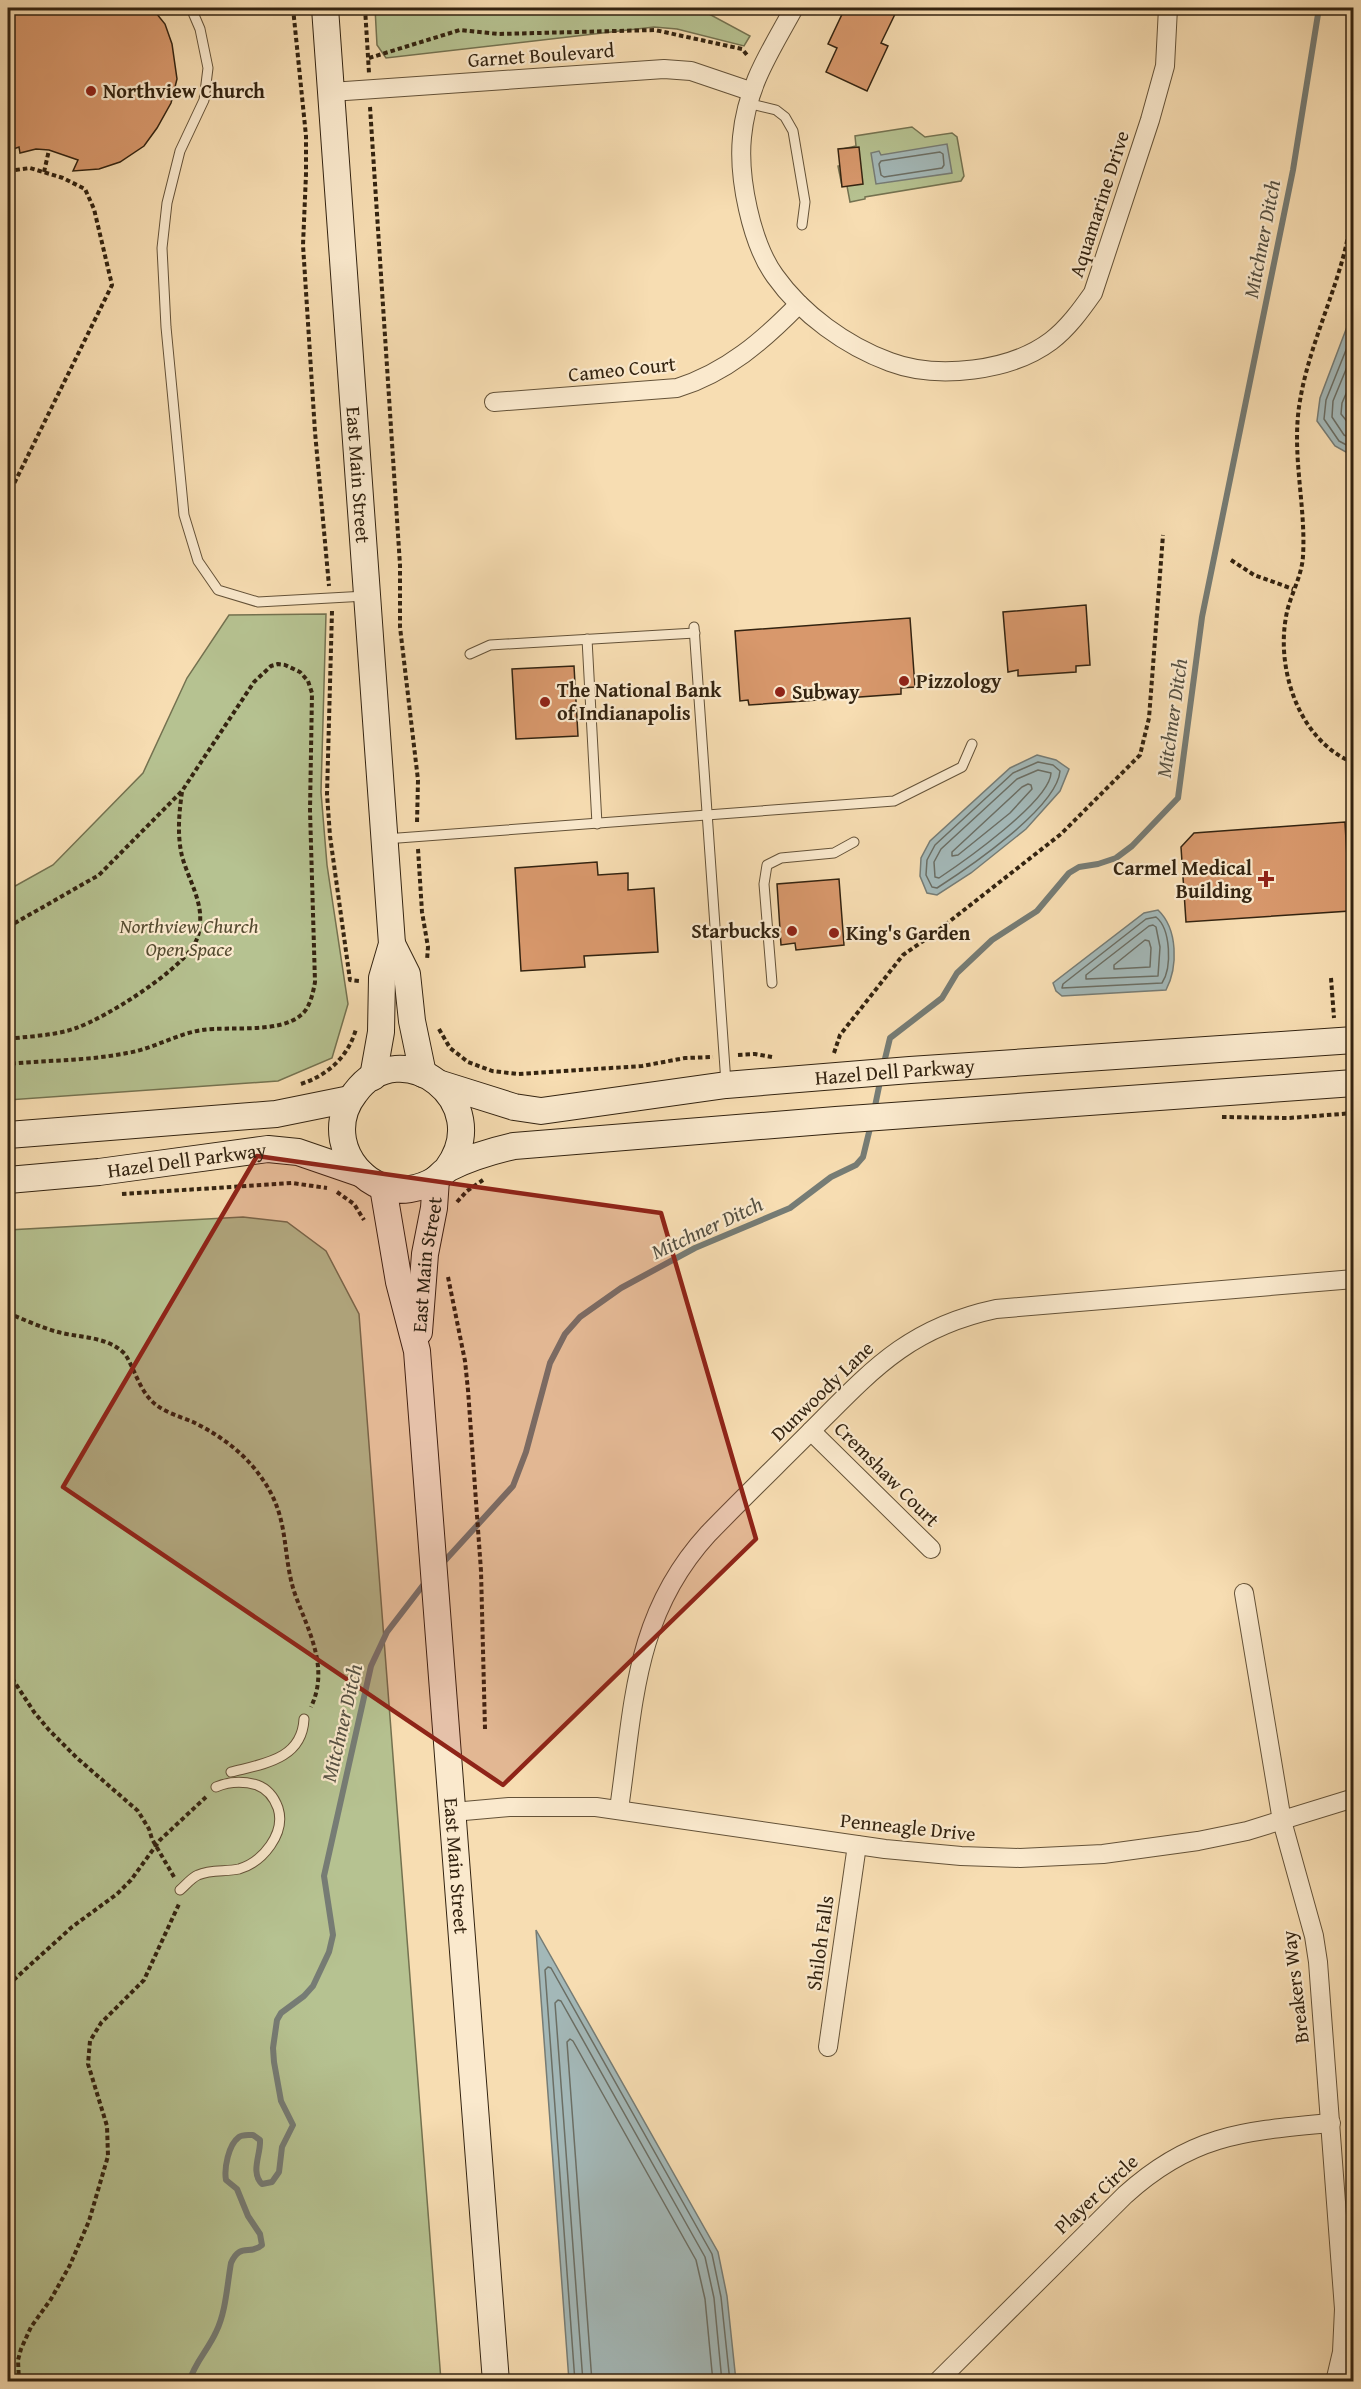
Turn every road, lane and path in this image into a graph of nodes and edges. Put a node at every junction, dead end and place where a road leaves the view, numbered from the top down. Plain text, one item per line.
1 (191, 8) edge
2 (293, 8) edge
3 (325, 8) edge
4 (365, 8) edge
5 (794, 8) edge
6 (1168, 8) edge
7 (369, 58) junction
8 (761, 67) junction
9 (369, 89) junction
10 (331, 92) junction
11 (749, 97) junction
12 (50, 150) dead end
13 (1353, 165) edge
14 (8, 171) edge
15 (44, 172) junction
16 (802, 225) dead end
17 (799, 304) junction
18 (494, 402) dead end
19 (8, 496) edge
20 (1163, 535) dead end
21 (1231, 560) dead end
22 (1293, 590) junction
23 (368, 596) junction
24 (330, 598) junction
25 (587, 639) junction
26 (470, 654) dead end
27 (972, 744) dead end
28 (1353, 763) edge
29 (182, 791) junction
30 (707, 816) junction
31 (597, 824) junction
32 (417, 837) junction
33 (384, 839) junction
34 (854, 842) dead end
35 (8, 927) edge
36 (392, 944) junction
37 (426, 964) dead end
38 (1331, 978) dead end
39 (772, 983) dead end
40 (359, 992) dead end
41 (1334, 1018) dead end
42 (358, 1023) dead end
43 (437, 1025) dead end
44 (8, 1039) edge
45 (1353, 1040) edge
46 (696, 1058) dead end
47 (8, 1064) edge
48 (840, 1065) junction
49 (373, 1077) junction
50 (432, 1079) junction
51 (1353, 1083) edge
52 (297, 1085) dead end
53 (726, 1085) junction
54 (350, 1099) junction
55 (8, 1135) edge
56 (362, 1174) junction
57 (442, 1174) junction
58 (491, 1176) dead end
59 (8, 1180) edge
60 (383, 1187) junction
61 (114, 1194) dead end
62 (454, 1208) dead end
63 (366, 1223) dead end
64 (1353, 1279) edge
65 (448, 1280) dead end
66 (8, 1313) edge
67 (417, 1350) junction
68 (811, 1431) junction
69 (931, 1549) dead end
70 (1244, 1593) dead end
71 (8, 1672) edge
72 (304, 1719) joint
73 (485, 1730) dead end
74 (231, 1772) dead end
75 (216, 1787) joint
76 (1353, 1798) edge
77 (619, 1809) junction
78 (453, 1812) junction
79 (1282, 1821) junction
80 (857, 1845) junction
81 (156, 1846) junction
82 (180, 1890) junction
83 (8, 1985) edge
84 (828, 2047) dead end
85 (1331, 2123) junction
86 (19, 2382) edge
87 (496, 2382) edge
88 (937, 2382) edge
89 (1335, 2382) edge

1 - 24 lane
2 - 24 path
3 - 10 main road, East Main Street
4 - 7 path
5 - 8 street, Aquamarine Drive
6 - 17 street, Aquamarine Drive
7 - 8 path
7 - 9 path
8 - 11 street, Aquamarine Drive
9 - 10 street, Garnet Boulevard
9 - 11 street, Garnet Boulevard
9 - 32 path
10 - 23 main road, East Main Street
11 - 16 lane
11 - 17 street, Aquamarine Drive
12 - 15 path
13 - 22 path
14 - 15 path
15 - 19 path
17 - 18 street, Cameo Court
20 - 48 path
21 - 22 path
22 - 28 path
23 - 24 lane
23 - 33 main road, East Main Street
24 - 40 path
25 - 26 lane
25 - 30 lane
25 - 31 lane
27 - 30 lane
29 - 35 path
29 - 44 path
29 - 47 path
30 - 31 lane
30 - 53 lane
31 - 32 lane
32 - 33 lane
32 - 37 path
33 - 36 main road, East Main Street
34 - 39 lane
36 - 49 main road, East Main Street
36 - 50 main road, East Main Street
38 - 41 path
42 - 52 path
43 - 46 path
45 - 48 main road, Hazel Dell Parkway
48 - 53 main road, Hazel Dell Parkway
49 - 50 main road
49 - 54 main road
50 - 53 main road, Hazel Dell Parkway
50 - 57 main road
51 - 57 main road
54 - 55 main road, Hazel Dell Parkway
54 - 56 main road
56 - 59 main road, Hazel Dell Parkway
56 - 60 main road
57 - 60 main road
57 - 67 main road, East Main Street
58 - 62 path
60 - 67 main road, East Main Street
61 - 63 path
64 - 68 street, Dunwoody Lane
65 - 73 path
66 - 72 path
67 - 78 main road, East Main Street
68 - 69 street, Cremshaw Court
68 - 77 street, Dunwoody Lane
70 - 79 street, Breakers Way
71 - 81 path
72 - 74 lane
75 - 81 path
75 - 82 lane
76 - 79 street, Penneagle Drive
77 - 78 street, Penneagle Drive
77 - 80 street, Penneagle Drive
78 - 87 main road, East Main Street
79 - 80 street, Penneagle Drive
79 - 85 street, Breakers Way
80 - 84 street, Shiloh Falls
81 - 82 path
81 - 83 path
82 - 86 path
85 - 88 street, Player Circle
85 - 89 street, Breakers Way

